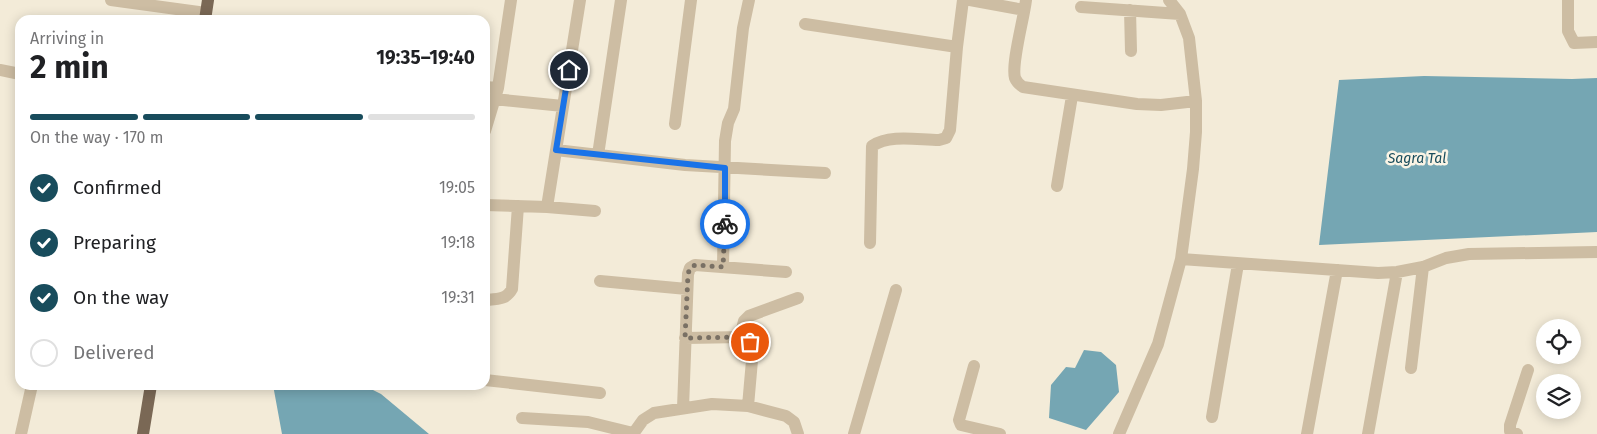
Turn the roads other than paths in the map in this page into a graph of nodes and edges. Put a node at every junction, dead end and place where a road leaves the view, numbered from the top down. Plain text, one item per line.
1 (112, 0) edge
2 (208, 0) edge
3 (511, 0) edge
4 (580, 0) edge
5 (620, 0) edge
6 (691, 0) edge
7 (749, 0) edge
8 (962, 0) edge
9 (970, 0) edge
10 (1169, 0) edge
11 (1568, 0) edge
12 (1025, 5) edge
13 (1081, 7) dead end
14 (1130, 10) junction
15 (1180, 14) junction
16 (195, 15) edge
17 (206, 15) edge
18 (805, 24) dead end
19 (1597, 42) edge
20 (957, 47) junction
21 (1131, 51) dead end
22 (0, 70) edge
23 (15, 73) edge
24 (492, 92) edge
25 (1072, 96) junction
26 (1196, 101) junction
27 (563, 106) junction
28 (675, 124) dead end
29 (556, 150) junction
30 (598, 155) junction
31 (725, 168) junction
32 (825, 173) dead end
33 (1057, 186) dead end
34 (490, 205) edge
35 (518, 206) junction
36 (548, 207) junction
37 (595, 211) dead end
38 (870, 243) dead end
39 (1597, 252) edge
40 (1181, 259) junction
41 (1238, 264) junction
42 (723, 267) junction
43 (1424, 267) junction
44 (1337, 270) junction
45 (786, 272) dead end
46 (1397, 272) junction
47 (600, 281) dead end
48 (687, 289) junction
49 (896, 290) dead end
50 (798, 298) dead end
51 (490, 300) edge
52 (740, 337) junction
53 (685, 338) junction
54 (974, 366) dead end
55 (1411, 368) dead end
56 (1528, 370) dead end
57 (490, 381) edge
58 (31, 390) edge
59 (150, 390) edge
60 (600, 393) dead end
61 (748, 406) junction
62 (683, 408) junction
63 (1212, 417) dead end
64 (522, 418) dead end
65 (633, 433) edge
66 (21, 434) edge
67 (143, 434) edge
68 (798, 434) edge
69 (854, 434) edge
70 (1000, 434) edge
71 (1118, 434) edge
72 (1307, 434) edge
73 (1368, 434) edge
74 (1517, 434) edge

1 - 16 street
2 - 17 main road
3 - 24 street
4 - 27 street
5 - 30 street
6 - 28 street
7 - 31 street
8 - 20 street
9 - 12 street
10 - 15 street
11 - 19 street
12 - 25 street
13 - 14 street
14 - 15 street
14 - 21 street
15 - 26 street
18 - 20 street
20 - 38 street
22 - 23 street
24 - 27 street
25 - 26 street
25 - 33 street
26 - 40 street
27 - 29 street
29 - 30 street
29 - 36 street
30 - 31 street
31 - 32 street
31 - 42 street
34 - 35 street
35 - 36 street
35 - 51 street
36 - 37 street
39 - 43 street
40 - 41 street
40 - 71 street
41 - 44 street
41 - 63 street
42 - 45 street
42 - 48 street
43 - 46 street
43 - 55 street
44 - 46 street
44 - 72 street
46 - 73 street
47 - 48 street
48 - 53 street
49 - 69 street
50 - 52 street
52 - 53 street
52 - 61 street
53 - 62 street
54 - 70 street
56 - 74 street
57 - 60 street
58 - 66 street
59 - 67 main road
61 - 62 street
61 - 68 street
62 - 65 street
64 - 65 street

